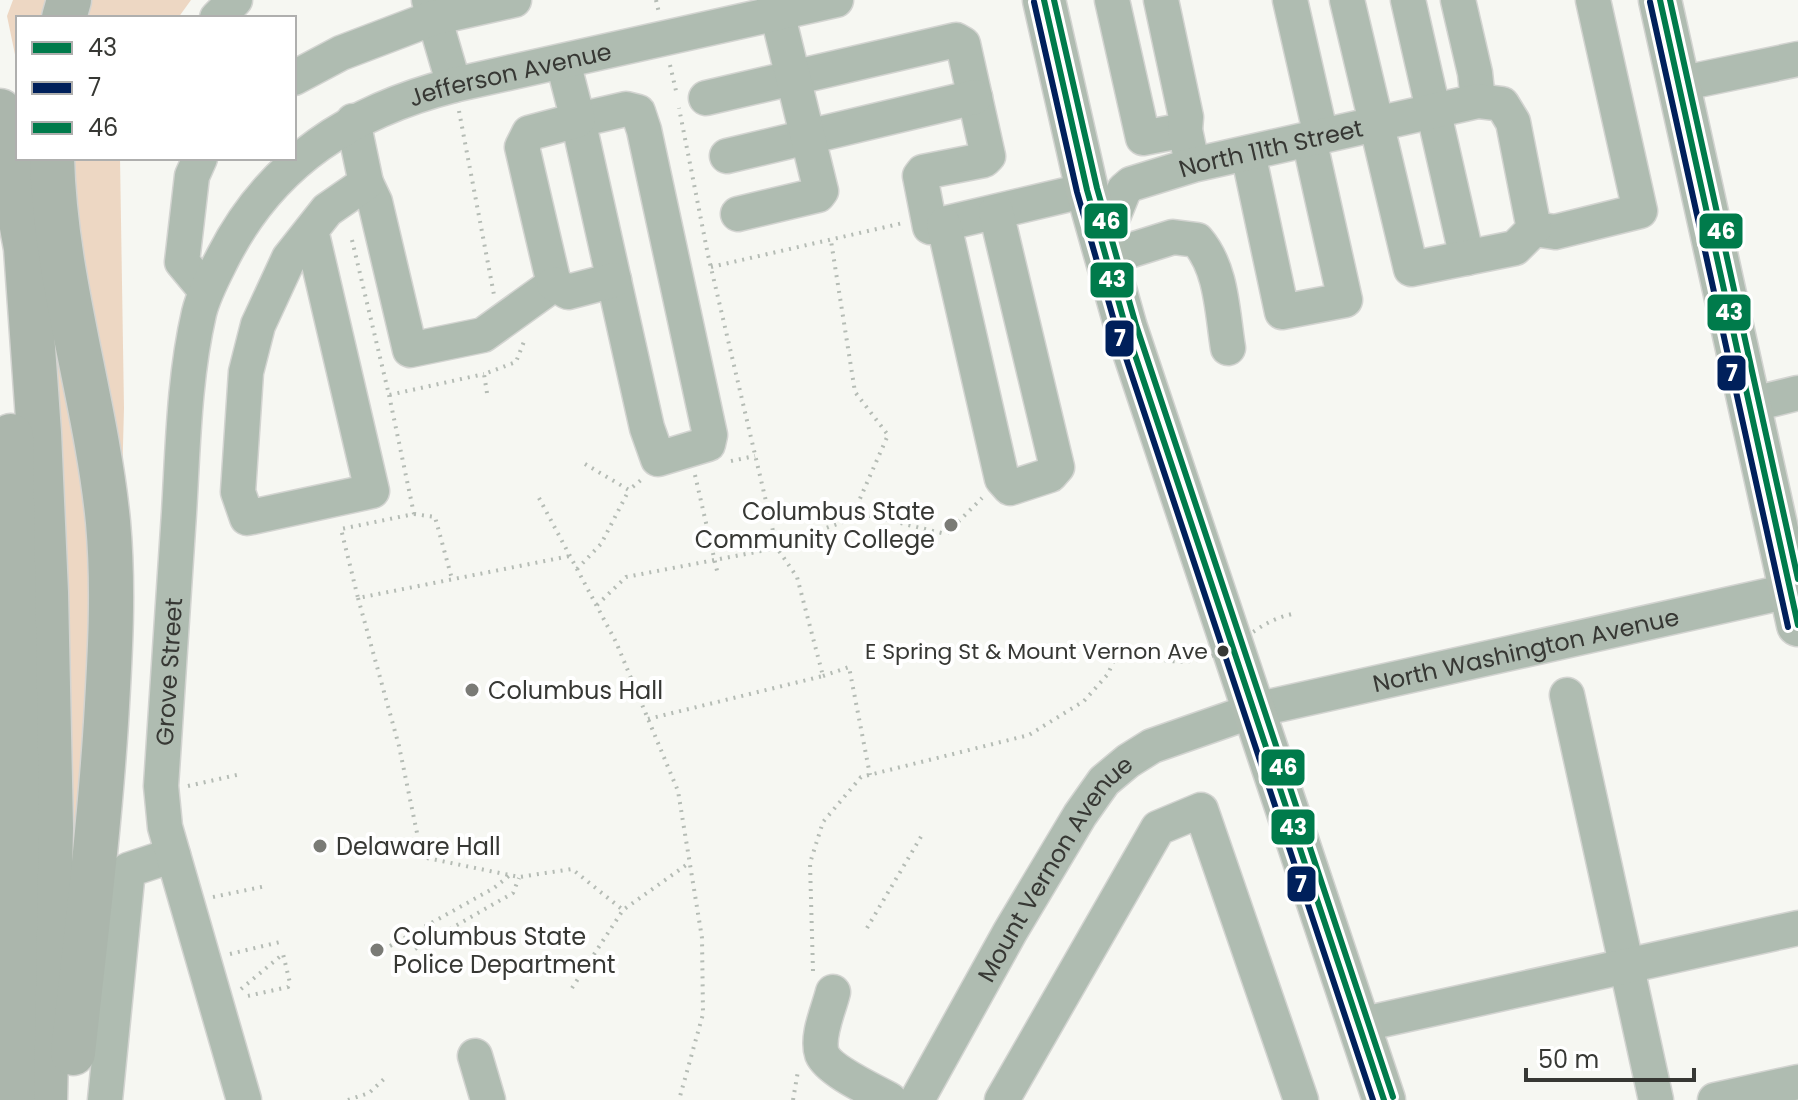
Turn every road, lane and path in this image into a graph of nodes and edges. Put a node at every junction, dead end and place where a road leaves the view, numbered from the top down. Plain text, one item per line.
1 (235, 0) edge
2 (514, 0) edge
3 (656, 0) edge
4 (836, 0) edge
5 (1044, 0) edge
6 (1112, 0) edge
7 (1161, 0) edge
8 (1290, 0) edge
9 (1347, 0) edge
10 (1408, 0) edge
11 (1458, 0) edge
12 (1593, 0) edge
13 (1660, 0) edge
14 (776, 6) edge
15 (431, 9) edge
16 (219, 16) edge
17 (665, 37) junction
18 (1798, 59) edge
19 (563, 62) junction
20 (296, 77) edge
21 (795, 77) junction
22 (1679, 84) junction
23 (454, 85) junction
24 (975, 97) junction
25 (706, 98) dead end
26 (1478, 101) junction
27 (1432, 111) junction
28 (578, 120) junction
29 (353, 121) junction
30 (1378, 123) junction
31 (2, 124) edge
32 (1185, 130) junction
33 (809, 137) junction
34 (1315, 138) junction
35 (1248, 153) junction
36 (727, 156) dead end
37 (52, 160) edge
38 (199, 160) edge
39 (1193, 165) junction
40 (366, 183) junction
41 (1087, 190) junction
42 (996, 212) junction
43 (738, 214) dead end
44 (936, 221) junction
45 (1534, 229) junction
46 (311, 230) junction
47 (233, 239) joint
48 (831, 241) junction
49 (1104, 251) junction
50 (1467, 258) junction
51 (711, 267) junction
52 (614, 280) junction
53 (554, 284) junction
54 (206, 291) junction
55 (526, 336) dead end
56 (1228, 348) dead end
57 (487, 393) dead end
58 (1798, 393) edge
59 (1749, 405) junction
60 (585, 464) dead end
61 (694, 469) dead end
62 (1002, 479) junction
63 (641, 480) dead end
64 (629, 490) junction
65 (539, 498) dead end
66 (854, 512) junction
67 (414, 514) dead end
68 (341, 529) dead end
69 (777, 548) junction
70 (570, 556) junction
71 (714, 561) junction
72 (577, 569) junction
73 (718, 575) dead end
74 (452, 579) junction
75 (358, 598) junction
76 (1795, 602) edge
77 (596, 606) junction
78 (1292, 614) dead end
79 (823, 676) junction
80 (1567, 695) dead end
81 (1255, 710) junction
82 (648, 719) junction
83 (241, 774) dead end
84 (870, 775) junction
85 (178, 788) dead end
86 (922, 835) dead end
87 (173, 855) junction
88 (690, 863) junction
89 (510, 875) junction
90 (519, 877) junction
91 (266, 886) dead end
92 (207, 898) dead end
93 (623, 910) junction
94 (867, 928) dead end
95 (1798, 928) edge
96 (280, 942) dead end
97 (390, 946) dead end
98 (415, 949) dead end
99 (224, 955) dead end
100 (1627, 966) junction
101 (572, 988) dead end
102 (822, 988) joint
103 (236, 996) joint
104 (1359, 1025) junction
105 (475, 1056) dead end
106 (800, 1061) dead end
107 (384, 1079) dead end
108 (1798, 1082) edge
109 (12, 1100) edge
110 (45, 1100) edge
111 (67, 1100) edge
112 (105, 1100) edge
113 (244, 1100) edge
114 (348, 1100) edge
115 (488, 1100) edge
116 (679, 1100) edge
117 (793, 1100) edge
118 (890, 1100) edge
119 (917, 1100) edge
120 (1002, 1100) edge
121 (1301, 1100) edge
122 (1384, 1100) edge
123 (1656, 1100) edge
124 (1715, 1100) edge

1 - 16 street
2 - 15 street
3 - 17 path
4 - 14 street, Jefferson Avenue
5 - 41 main road
6 - 32 street
7 - 32 street
8 - 34 street
9 - 30 street
10 - 27 street
11 - 26 street
12 - 45 street
13 - 22 main road
14 - 17 street, Jefferson Avenue
14 - 21 street
15 - 20 street
15 - 23 street
17 - 19 street, Jefferson Avenue
17 - 51 path
18 - 22 street
19 - 23 street, Jefferson Avenue
19 - 28 street
21 - 24 street
21 - 25 street
21 - 33 street
22 - 59 main road
23 - 29 street, Jefferson Avenue
24 - 33 street
24 - 44 street
26 - 27 street, North 11th Street
26 - 45 street
27 - 30 street, North 11th Street
27 - 50 street
28 - 52 street
28 - 52 street
28 - 53 street
29 - 40 street
29 - 47 street, Jefferson Avenue
30 - 34 street, North 11th Street
30 - 50 street
31 - 109 highway
31 - 110 highway
32 - 39 street
33 - 36 street
33 - 43 street
34 - 35 street, North 11th Street
34 - 35 street
35 - 39 street, North 11th Street
37 - 111 highway
38 - 54 street
39 - 49 street, North 11th Street
40 - 46 street
40 - 53 street
41 - 42 street
41 - 49 main road
42 - 44 street
42 - 62 street
44 - 48 path
44 - 62 street
45 - 50 street
46 - 46 street
47 - 54 street, Grove Street
48 - 51 path
48 - 66 path
49 - 56 street
49 - 81 main road
51 - 69 path
52 - 53 street
54 - 87 street, Grove Street
55 - 57 path
58 - 59 street
59 - 76 main road
60 - 64 path
61 - 71 path
62 - 66 path
63 - 64 path
64 - 72 path
65 - 70 path
66 - 69 path
67 - 74 path
68 - 75 path
69 - 71 path
69 - 79 path
70 - 72 path
70 - 74 path
71 - 73 path
71 - 77 path
72 - 77 path
74 - 75 path
75 - 89 path
76 - 81 street, North Washington Avenue
77 - 82 path
78 - 84 path, bridge
79 - 82 path
79 - 84 path
80 - 100 street
81 - 104 main road
81 - 119 street, Mount Vernon Avenue
82 - 88 path
83 - 85 path
84 - 102 path
86 - 94 path
87 - 112 street
87 - 113 street, Grove Street
88 - 93 path
88 - 116 path
89 - 90 path
89 - 97 path
90 - 93 path
90 - 98 path
91 - 92 path
93 - 101 path
95 - 100 street
96 - 99 path
100 - 104 street
100 - 123 street
102 - 118 street
103 - 103 path
104 - 122 main road
105 - 115 street
106 - 117 path
107 - 114 path
108 - 124 street
120 - 121 street

